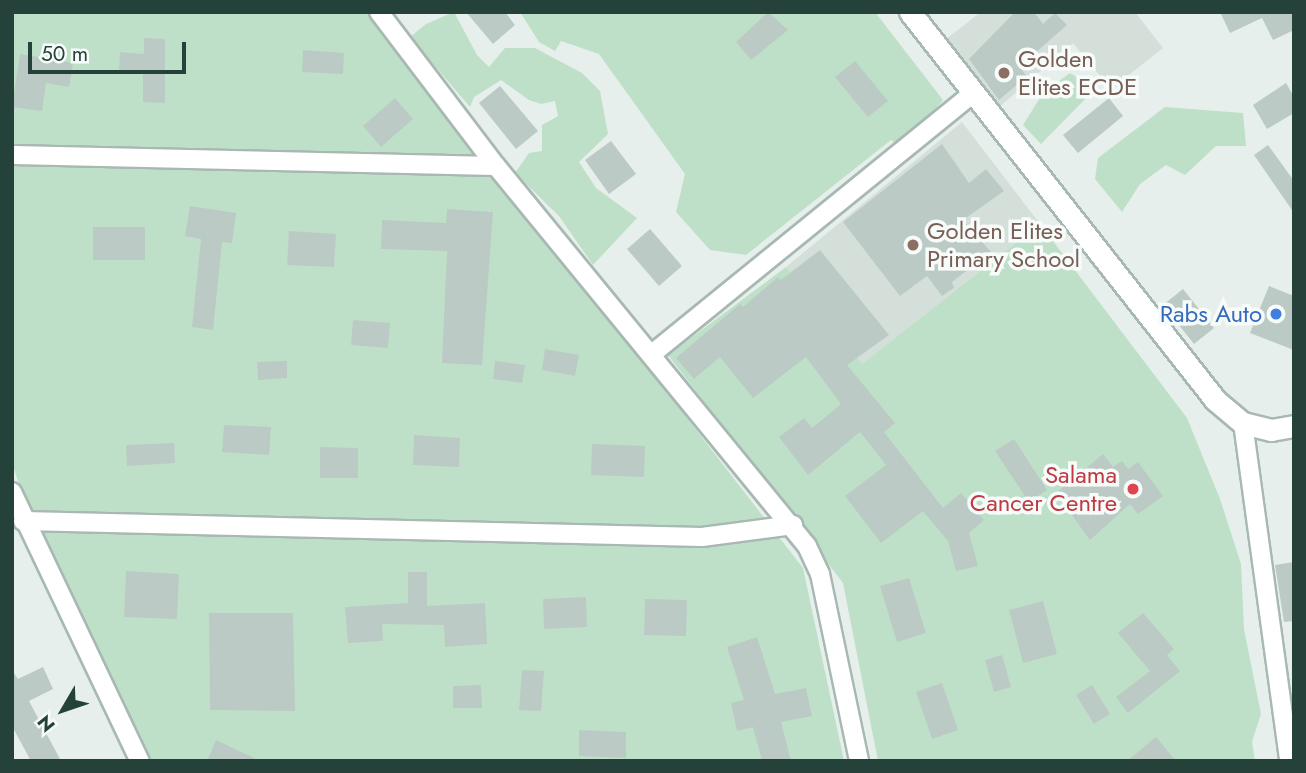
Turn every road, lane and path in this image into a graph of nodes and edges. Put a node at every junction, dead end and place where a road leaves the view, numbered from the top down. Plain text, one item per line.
1 (379, 12) edge
2 (910, 12) edge
3 (973, 93) junction
4 (12, 155) edge
5 (496, 166) junction
6 (652, 354) junction
7 (1243, 423) junction
8 (1294, 426) edge
9 (12, 492) edge
10 (23, 522) junction
11 (793, 525) junction
12 (140, 761) edge
13 (859, 761) edge
14 (1289, 761) edge

1 - 5 street
2 - 3 street
3 - 6 street
3 - 7 street
4 - 5 street
5 - 6 street
6 - 11 street
7 - 8 street
7 - 14 street
9 - 10 street
10 - 11 street
10 - 12 street
11 - 13 street

